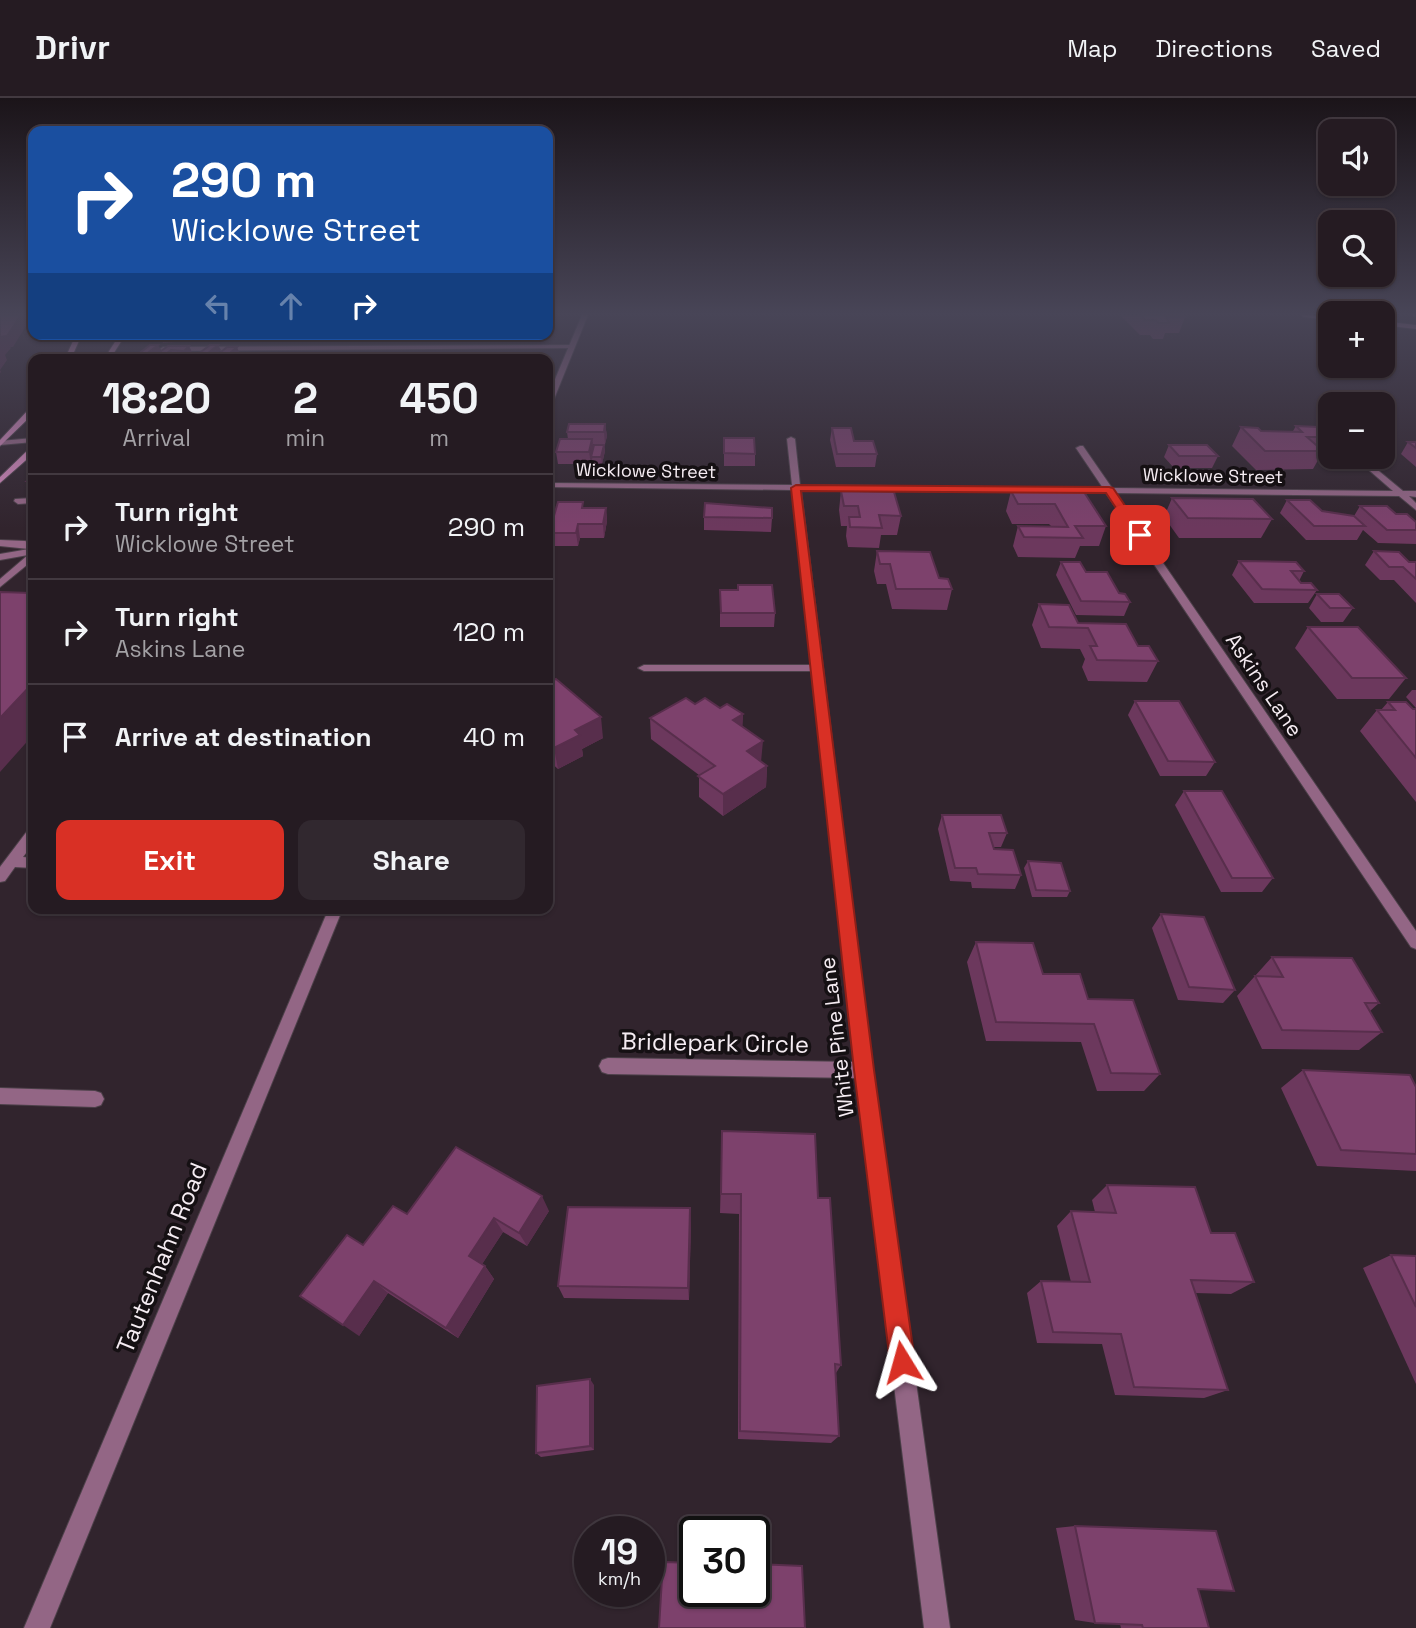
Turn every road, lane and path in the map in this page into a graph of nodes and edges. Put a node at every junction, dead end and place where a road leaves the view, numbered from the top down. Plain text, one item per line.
1 (28, 415) edge
2 (792, 439) dead end
3 (28, 440) edge
4 (0, 444) edge
5 (1080, 448) dead end
6 (28, 455) edge
7 (1372, 469) edge
8 (0, 481) edge
9 (553, 485) edge
10 (796, 488) junction
11 (1109, 490) junction
12 (1401, 494) junction
13 (1416, 494) edge
14 (18, 501) dead end
15 (28, 501) edge
16 (1416, 507) edge
17 (0, 543) edge
18 (28, 547) edge
19 (28, 552) edge
20 (28, 556) edge
21 (0, 557) edge
22 (0, 584) edge
23 (644, 668) dead end
24 (817, 668) junction
25 (28, 840) edge
26 (11, 862) junction
27 (28, 863) edge
28 (0, 877) edge
29 (334, 914) edge
30 (1416, 943) edge
31 (608, 1066) dead end
32 (864, 1070) junction
33 (0, 1096) edge
34 (94, 1100) dead end
35 (37, 1628) edge
36 (937, 1628) edge

1 - 4 main road
2 - 10 street, White Pine Lane
3 - 4 street
5 - 11 street, Askins Lane
6 - 8 main road
7 - 12 street
9 - 10 street, Wicklowe Street
10 - 11 street, Wicklowe Street
10 - 24 street, White Pine Lane
11 - 12 street, Wicklowe Street
11 - 30 street, Askins Lane
12 - 13 street, Wicklowe Street
12 - 16 street
14 - 15 street
17 - 18 street
19 - 21 street
20 - 22 street
23 - 24 street
24 - 32 street, White Pine Lane
25 - 26 street
26 - 27 street
26 - 28 street
29 - 35 street, Tautenhahn Road
31 - 32 street, Bridlepark Circle
32 - 36 street, White Pine Lane
33 - 34 street

